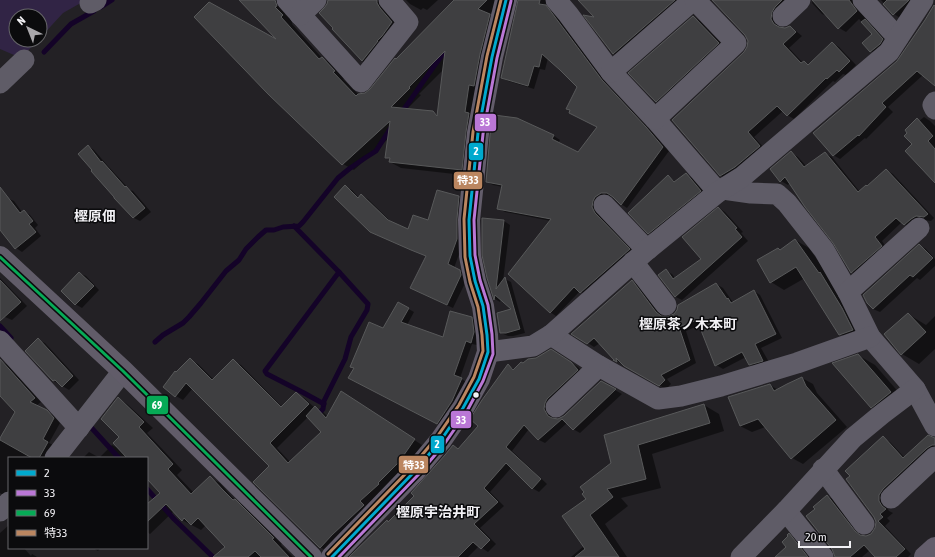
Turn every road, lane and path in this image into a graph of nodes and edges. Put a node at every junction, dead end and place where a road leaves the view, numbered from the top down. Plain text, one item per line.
1 (316, 0) edge
2 (389, 0) edge
3 (506, 0) edge
4 (556, 0) edge
5 (694, 0) edge
6 (800, 0) edge
7 (863, 0) edge
8 (923, 0) edge
9 (294, 8) edge
10 (783, 16) dead end
11 (898, 38) junction
12 (24, 60) dead end
13 (611, 72) junction
14 (0, 83) edge
15 (935, 102) edge
16 (935, 109) edge
17 (655, 119) junction
18 (720, 191) junction
19 (604, 205) dead end
20 (919, 228) dead end
21 (640, 256) junction
22 (0, 257) edge
23 (848, 292) junction
24 (666, 304) dead end
25 (551, 335) junction
26 (870, 337) junction
27 (0, 341) edge
28 (488, 352) junction
29 (599, 366) junction
30 (123, 371) junction
31 (915, 389) junction
32 (556, 407) dead end
33 (935, 426) edge
34 (79, 428) junction
35 (56, 457) edge
36 (935, 457) edge
37 (823, 469) junction
38 (891, 498) dead end
39 (8, 503) edge
40 (0, 510) edge
41 (786, 511) junction
42 (864, 524) dead end
43 (935, 548) edge
44 (311, 557) edge
45 (332, 557) edge
46 (741, 557) edge
47 (823, 557) edge
48 (925, 557) edge

1 - 9 street
2 - 9 street
3 - 28 main road
4 - 13 street
5 - 13 street
5 - 17 street
6 - 10 street
7 - 11 street
8 - 11 street
11 - 18 street
12 - 14 street
13 - 17 street
15 - 16 street
17 - 18 street
18 - 21 street
18 - 23 street
19 - 21 street
20 - 23 street
21 - 24 street
21 - 25 street
22 - 30 main road
23 - 26 street
25 - 28 street
25 - 29 street
26 - 29 street
26 - 31 street
27 - 34 street
28 - 45 main road
29 - 32 street
30 - 34 street
30 - 44 main road
31 - 33 street
31 - 37 street
34 - 35 street
36 - 38 street
37 - 41 street
37 - 42 street
39 - 40 street
41 - 46 street
41 - 47 street
43 - 48 main road

